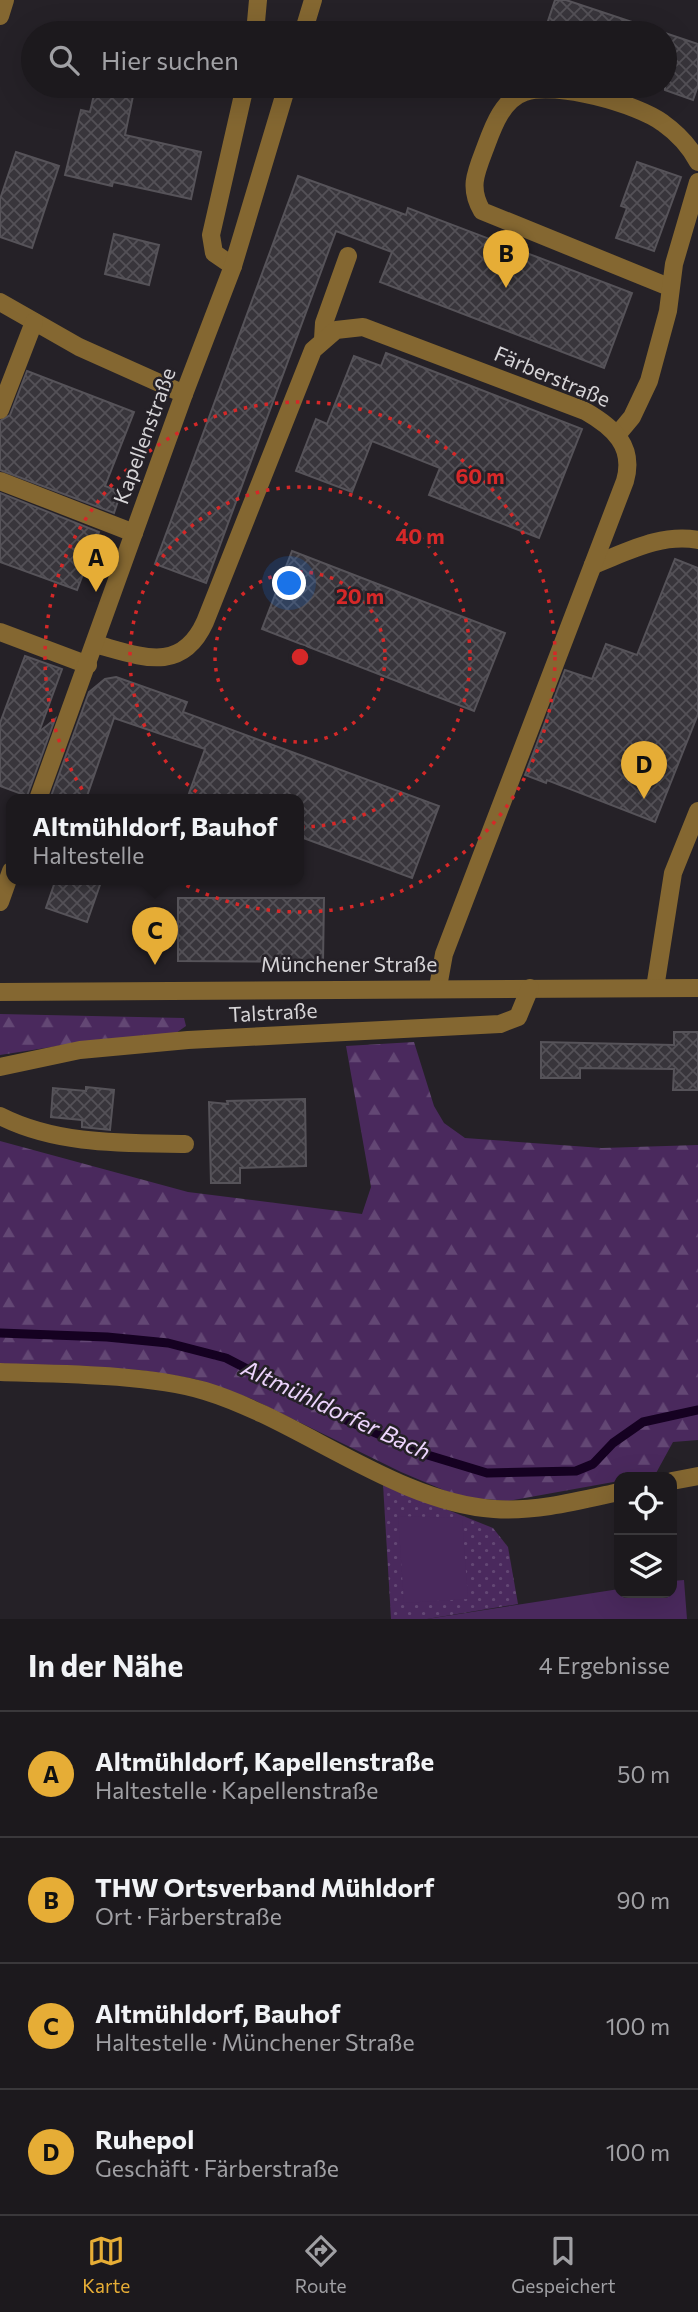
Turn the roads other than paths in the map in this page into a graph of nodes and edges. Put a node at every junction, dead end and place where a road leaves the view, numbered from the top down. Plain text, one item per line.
1 (5, 0) edge
2 (258, 0) edge
3 (313, 0) edge
4 (0, 16) edge
5 (256, 21) edge
6 (307, 21) edge
7 (242, 98) edge
8 (283, 98) edge
9 (516, 98) edge
10 (593, 98) edge
11 (698, 162) edge
12 (698, 182) edge
13 (348, 256) dead end
14 (233, 265) junction
15 (669, 287) junction
16 (0, 302) edge
17 (34, 323) junction
18 (323, 339) junction
19 (184, 394) junction
20 (0, 410) edge
21 (617, 435) junction
22 (0, 481) edge
23 (134, 533) junction
24 (698, 540) edge
25 (593, 565) junction
26 (0, 632) edge
27 (95, 645) junction
28 (88, 664) junction
29 (40, 794) edge
30 (698, 811) edge
31 (6, 885) edge
32 (0, 902) edge
33 (438, 987) junction
34 (530, 988) junction
35 (654, 988) junction
36 (698, 988) edge
37 (0, 992) edge
38 (0, 1068) edge
39 (0, 1116) edge
40 (185, 1144) dead end
41 (0, 1372) edge
42 (698, 1476) edge
43 (677, 1480) edge
44 (614, 1493) edge

1 - 4 street
2 - 5 street
3 - 6 street
7 - 14 street
8 - 14 street, Kapellenstraße
9 - 15 street
10 - 11 street
12 - 15 street
13 - 18 street
14 - 19 street, Kapellenstraße
15 - 21 street
16 - 17 street
17 - 19 street
17 - 20 street
18 - 21 street, Färberstraße
18 - 27 street
19 - 23 street, Kapellenstraße
21 - 25 street, Färberstraße
22 - 23 street
23 - 27 street, Kapellenstraße
24 - 25 street
25 - 33 street, Färberstraße
26 - 28 street
27 - 28 street, Kapellenstraße
28 - 29 street, Kapellenstraße
30 - 35 street
31 - 32 street
33 - 34 street, Münchener Straße
33 - 37 street, Münchener Straße
34 - 35 street, Münchener Straße
34 - 38 street, Talstraße
35 - 36 street, Münchener Straße
39 - 40 street
41 - 44 street
42 - 43 street

